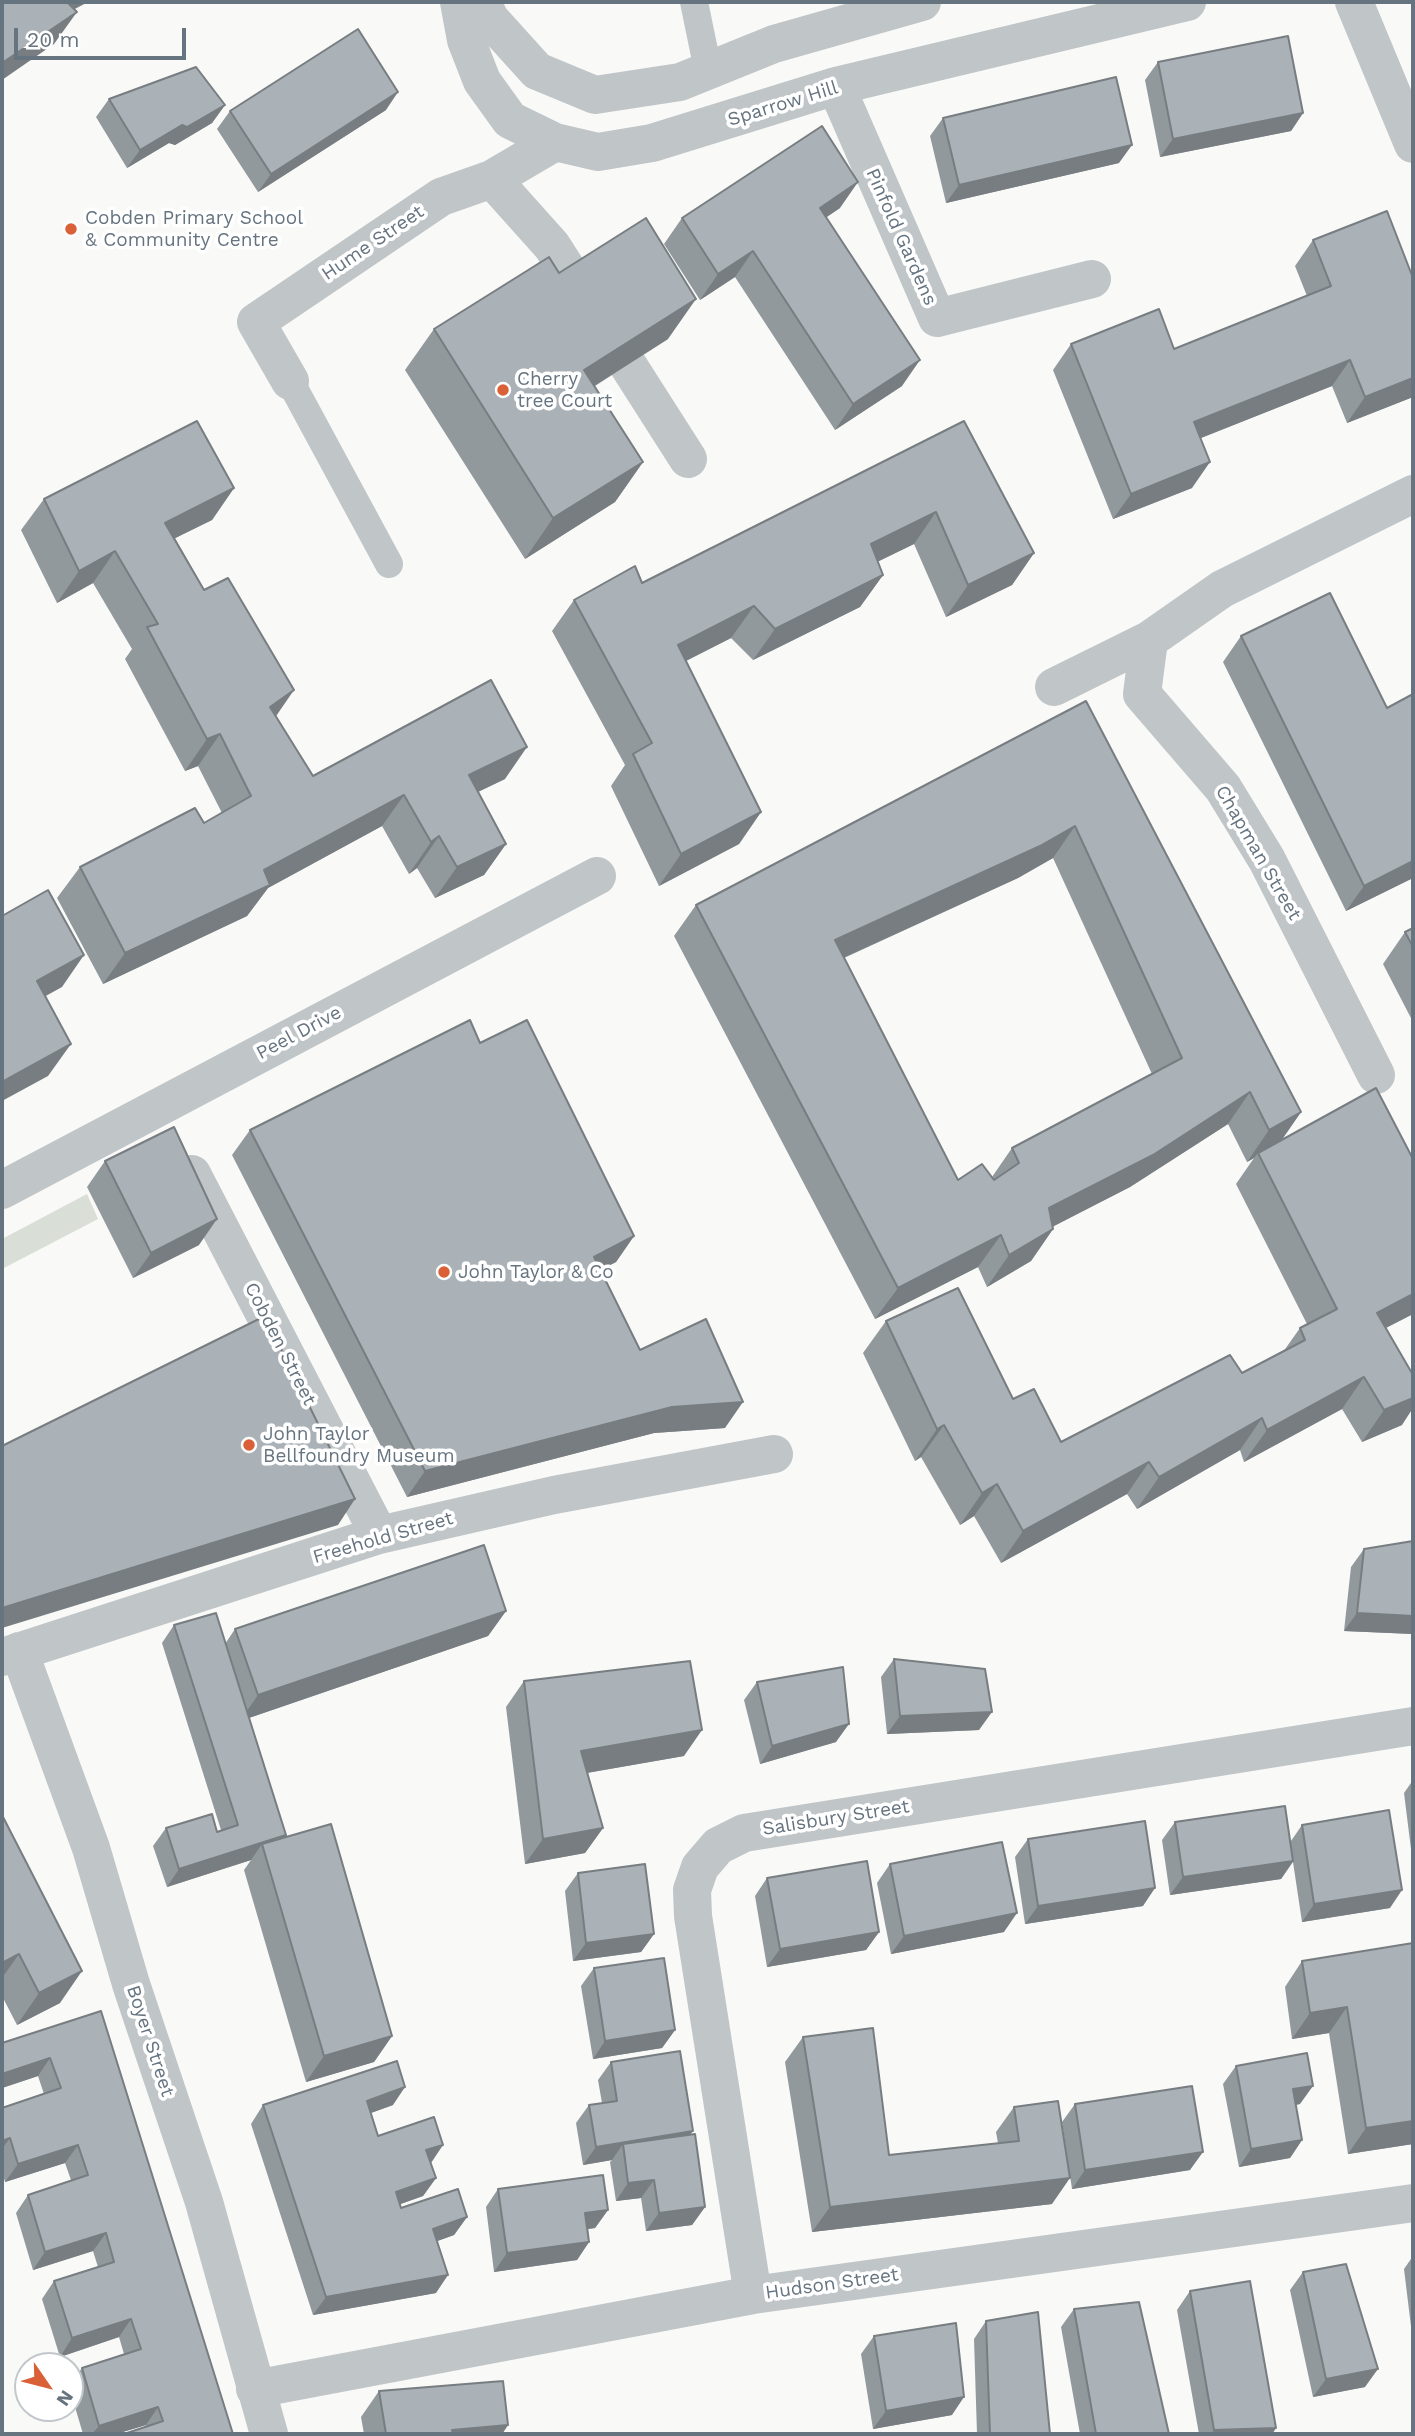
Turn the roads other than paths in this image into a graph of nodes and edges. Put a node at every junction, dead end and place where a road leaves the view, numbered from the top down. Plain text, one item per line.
1 (459, 2) edge
2 (482, 2) edge
3 (694, 2) edge
4 (922, 2) edge
5 (1187, 2) edge
6 (1354, 2) edge
7 (708, 70) junction
8 (836, 86) junction
9 (555, 142) junction
10 (1413, 144) edge
11 (492, 179) junction
12 (1092, 279) dead end
13 (290, 381) joint
14 (688, 459) dead end
15 (1413, 494) edge
16 (389, 564) dead end
17 (1149, 640) junction
18 (1054, 687) dead end
19 (597, 876) dead end
20 (1376, 1076) dead end
21 (182, 1154) edge
22 (2, 1190) edge
23 (774, 1454) dead end
24 (379, 1535) junction
25 (11, 1654) edge
26 (1413, 1726) edge
27 (1413, 2203) edge
28 (753, 2295) junction
29 (255, 2389) junction
30 (270, 2434) edge

1 - 9 street, Sparrow Hill
2 - 7 street
3 - 7 lane
4 - 7 street
5 - 8 street, Sparrow Hill
6 - 10 street
8 - 9 street, Sparrow Hill
8 - 12 street, Pinfold Gardens
9 - 11 street, Hume Street
11 - 13 street, Hume Street
11 - 14 street
13 - 16 lane
15 - 17 street
17 - 18 street
17 - 20 street, Chapman Street
19 - 22 street, Peel Drive
21 - 24 street, Cobden Street
23 - 24 street, Freehold Street
24 - 25 street, Freehold Street
25 - 29 street, Boyer Street
26 - 28 street, Salisbury Street
27 - 28 street, Hudson Street
28 - 29 street, Hudson Street
29 - 30 street, Boyer Street

